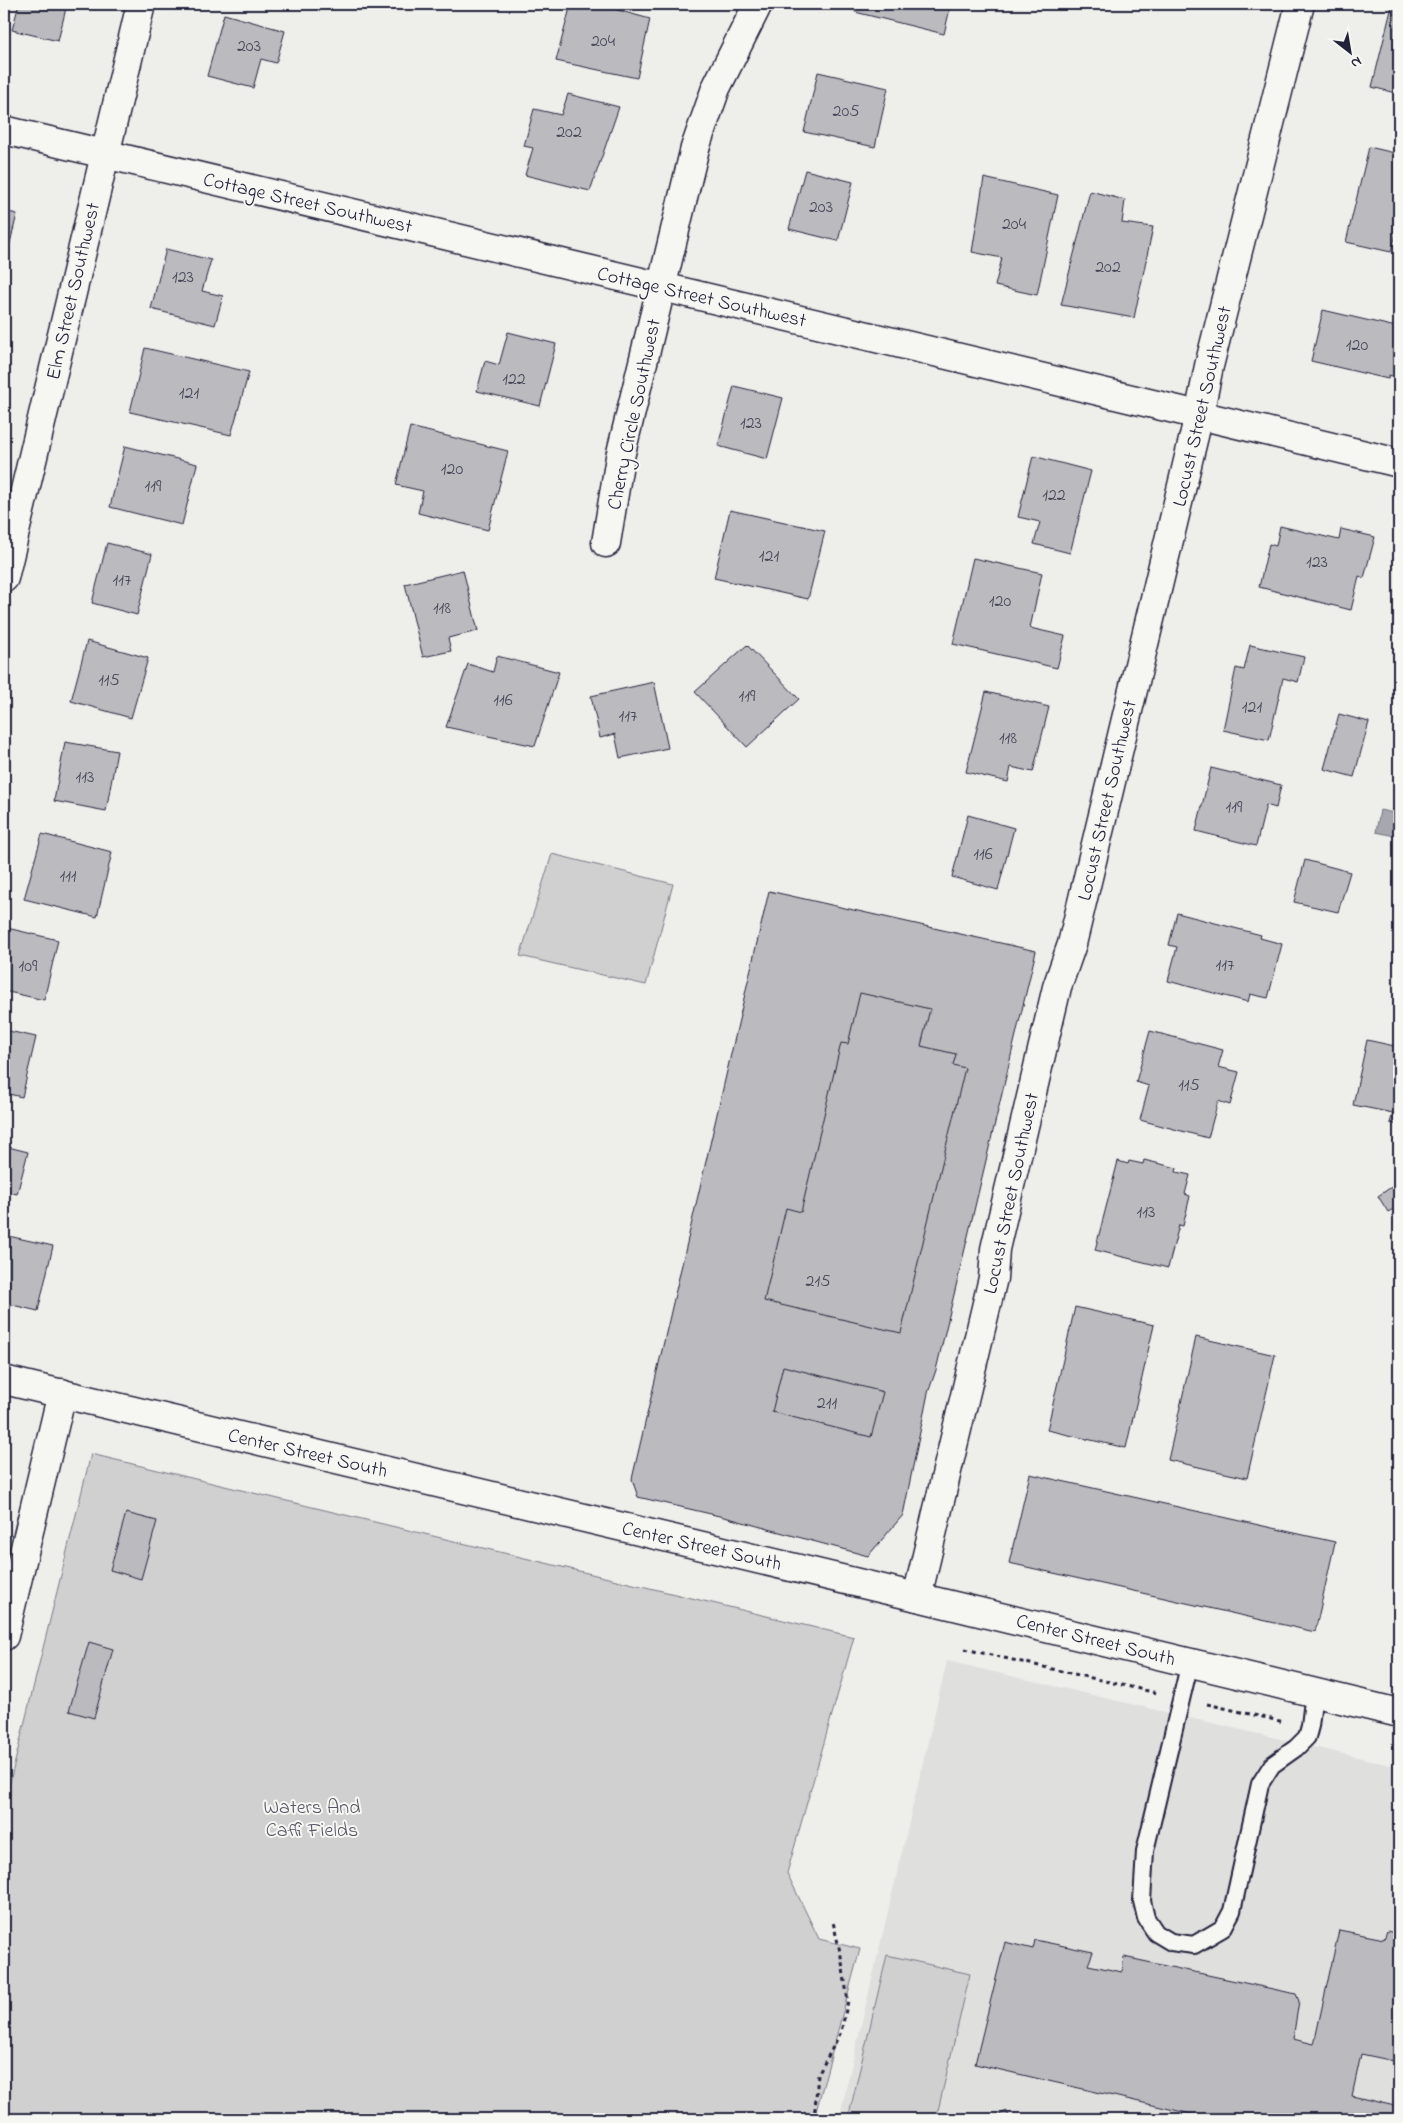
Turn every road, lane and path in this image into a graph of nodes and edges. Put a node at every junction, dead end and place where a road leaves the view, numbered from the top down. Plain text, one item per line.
1 (141, 4) edge
2 (758, 4) edge
3 (1300, 4) edge
4 (4, 130) edge
5 (104, 155) junction
6 (661, 286) junction
7 (1199, 415) junction
8 (1399, 463) edge
9 (606, 543) dead end
10 (4, 578) edge
11 (4, 1380) edge
12 (62, 1393) junction
13 (917, 1597) junction
14 (4, 1636) edge
15 (965, 1648) dead end
16 (1190, 1662) junction
17 (1314, 1692) junction
18 (1181, 1698) junction
19 (1399, 1713) edge
20 (1289, 1723) dead end
21 (833, 1922) dead end
22 (814, 2119) edge

1 - 5 street, Elm Street Southwest
2 - 6 street, Cherry Circle Southwest
3 - 7 street, Locust Street Southwest
4 - 5 street, Cottage Street Southwest
5 - 6 street, Cottage Street Southwest
5 - 10 street, Elm Street Southwest
6 - 7 street, Cottage Street Southwest
6 - 9 street, Cherry Circle Southwest
7 - 8 street, Cottage Street Southwest
7 - 13 street, Locust Street Southwest
11 - 12 street, Center Street South
12 - 13 street, Center Street South
12 - 14 street
13 - 16 street, Center Street South
15 - 18 path
16 - 17 street, Center Street South
16 - 18 lane
17 - 18 lane
17 - 19 street, Center Street South
18 - 20 path
21 - 22 path

